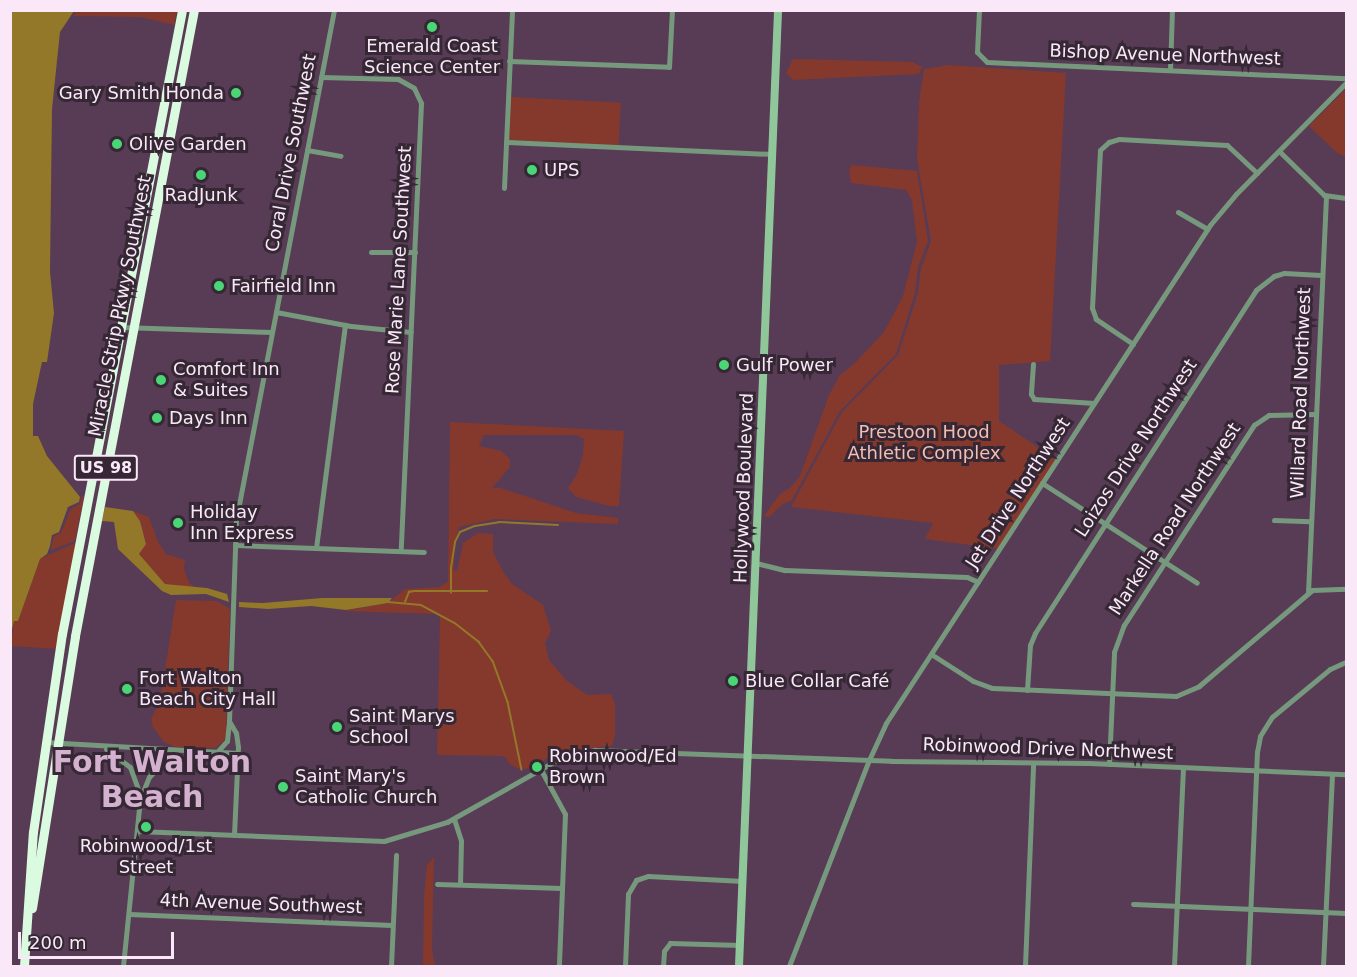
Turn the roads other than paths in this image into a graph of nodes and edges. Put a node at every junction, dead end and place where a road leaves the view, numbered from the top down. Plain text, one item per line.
1 (182, 10) edge
2 (194, 10) edge
3 (334, 10) edge
4 (512, 10) edge
5 (672, 10) edge
6 (778, 10) edge
7 (979, 10) edge
8 (1172, 10) edge
9 (509, 61) junction
10 (1170, 70) junction
11 (321, 77) junction
12 (1347, 78) edge
13 (1347, 83) edge
14 (506, 142) junction
15 (307, 150) junction
16 (1279, 152) junction
17 (772, 154) junction
18 (340, 156) dead end
19 (1257, 173) junction
20 (504, 188) dead end
21 (1326, 195) junction
22 (1347, 198) edge
23 (1178, 212) dead end
24 (1206, 229) junction
25 (371, 252) dead end
26 (415, 252) junction
27 (1321, 275) junction
28 (276, 312) junction
29 (345, 325) junction
30 (121, 327) junction
31 (133, 327) junction
32 (272, 332) junction
33 (411, 332) junction
34 (1133, 344) junction
35 (1033, 364) dead end
36 (1094, 403) junction
37 (1315, 414) junction
38 (93, 470) junction
39 (1042, 483) junction
40 (102, 492) junction
41 (1274, 520) dead end
42 (1311, 521) junction
43 (1105, 523) junction
44 (235, 545) junction
45 (316, 548) junction
46 (401, 551) junction
47 (424, 552) dead end
48 (1165, 562) junction
49 (756, 563) junction
50 (978, 582) junction
51 (1197, 583) dead end
52 (1347, 589) edge
53 (1308, 593) junction
54 (62, 634) junction
55 (75, 636) junction
56 (931, 654) junction
57 (1347, 662) edge
58 (1027, 690) junction
59 (1112, 694) junction
60 (229, 721) junction
61 (45, 742) junction
62 (58, 744) junction
63 (102, 748) junction
64 (175, 750) junction
65 (217, 752) junction
66 (237, 753) junction
67 (748, 755) junction
68 (869, 760) junction
69 (1033, 763) junction
70 (1109, 764) junction
71 (1183, 768) junction
72 (541, 770) junction
73 (1256, 771) junction
74 (1347, 774) edge
75 (1332, 775) junction
76 (140, 799) junction
77 (454, 819) junction
78 (137, 831) junction
79 (234, 835) junction
80 (396, 855) dead end
81 (743, 881) junction
82 (437, 884) dead end
83 (460, 884) junction
84 (562, 888) junction
85 (1133, 904) dead end
86 (1176, 906) junction
87 (1250, 910) junction
88 (1326, 912) junction
89 (1347, 913) edge
90 (129, 914) junction
91 (392, 925) junction
92 (28, 928) junction
93 (740, 945) junction
94 (24, 966) edge
95 (123, 966) edge
96 (391, 966) edge
97 (559, 966) edge
98 (625, 966) edge
99 (663, 966) edge
100 (739, 966) edge
101 (789, 966) edge
102 (1025, 966) edge
103 (1174, 966) edge
104 (1248, 966) edge
105 (1323, 966) edge

1 - 30 highway, Miracle Strip Pkwy Southwest / US 98
2 - 31 highway, Miracle Strip Pkwy Southwest / US 98
3 - 11 street, Coral Drive Southwest
4 - 9 street
5 - 9 street
6 - 17 street, Hollywood Boulevard
7 - 10 street, Bishop Avenue Northwest
8 - 10 street
9 - 14 street
10 - 12 street, Bishop Avenue Northwest
11 - 15 street, Coral Drive Southwest
11 - 26 street, Rose Marie Lane Southwest
13 - 16 street, Jet Drive Northwest
14 - 17 street
14 - 20 street
15 - 18 street
15 - 28 street, Coral Drive Southwest
16 - 19 street, Jet Drive Northwest
16 - 21 street
17 - 49 street, Hollywood Boulevard
19 - 24 street, Jet Drive Northwest
19 - 34 street
21 - 22 street
21 - 27 street, Willard Road Northwest
23 - 24 street
24 - 34 street, Jet Drive Northwest
25 - 26 street
26 - 33 street, Rose Marie Lane Southwest
27 - 37 street, Willard Road Northwest
27 - 43 street, Loizos Drive Northwest
28 - 29 street
28 - 32 street, Coral Drive Southwest
29 - 33 street
29 - 45 street
30 - 31 street
30 - 38 highway, Miracle Strip Pkwy Southwest / US 98
31 - 32 street
31 - 40 highway, Miracle Strip Pkwy Southwest / US 98
32 - 44 street, Coral Drive Southwest
33 - 46 street, Rose Marie Lane Southwest
34 - 36 street, Jet Drive Northwest
35 - 36 street
36 - 39 street, Jet Drive Northwest
37 - 42 street, Willard Road Northwest
37 - 48 street, Markella Road Northwest
38 - 40 highway
38 - 54 highway, Miracle Strip Pkwy Southwest / US 98
39 - 43 street
39 - 50 street, Jet Drive Northwest
40 - 55 highway, Miracle Strip Pkwy Southwest / US 98
41 - 42 street
42 - 53 street, Willard Road Northwest
43 - 48 street
43 - 58 street, Loizos Drive Northwest
44 - 45 street
44 - 60 street, Coral Drive Southwest
45 - 46 street
46 - 47 street
48 - 51 street
48 - 59 street, Markella Road Northwest
49 - 50 street
49 - 67 street, Hollywood Boulevard
50 - 56 street, Jet Drive Northwest
52 - 53 street
53 - 59 street
54 - 55 highway
54 - 61 highway, Miracle Strip Pkwy Southwest / US 98
55 - 62 highway, Miracle Strip Pkwy Southwest / US 98
56 - 58 street
56 - 68 street, Jet Drive Northwest
57 - 73 street
58 - 59 street
59 - 70 street, Markella Road Northwest
60 - 65 street
60 - 66 street, Coral Drive Southwest
61 - 62 street
61 - 92 highway, Miracle Strip Pkwy Southwest / US 98
62 - 63 street
62 - 92 highway, Miracle Strip Pkwy Southwest / US 98
63 - 64 street
63 - 76 street
64 - 65 street
64 - 76 street
65 - 66 street
66 - 79 street, Coral Drive Southwest
67 - 68 street, Robinwood Drive Northwest
67 - 72 street, Robinwood Drive Northwest
67 - 81 street, Hollywood Boulevard
68 - 69 street, Robinwood Drive Northwest
68 - 101 street, Jet Drive Northwest
69 - 70 street, Robinwood Drive Northwest
69 - 102 street
70 - 71 street, Robinwood Drive Northwest
71 - 73 street, Robinwood Drive Northwest
71 - 86 street
72 - 77 street, Robinwood Drive Northwest
72 - 84 street
73 - 75 street, Robinwood Drive Northwest
73 - 87 street
74 - 75 street, Robinwood Drive Northwest
75 - 88 street
76 - 78 street
77 - 79 street, Robinwood Drive Northwest
77 - 83 street
78 - 79 street, Robinwood Drive Northwest
78 - 90 street
80 - 91 street
81 - 93 street, Hollywood Boulevard
81 - 98 street
82 - 83 street
83 - 84 street
84 - 97 street
85 - 86 street
86 - 87 street
86 - 103 street
87 - 88 street
87 - 104 street
88 - 89 street
88 - 105 street
90 - 91 street, 4th Avenue Southwest
90 - 95 street
91 - 96 street
92 - 94 highway, Miracle Strip Pkwy Southwest / US 98
93 - 99 street
93 - 100 street, Hollywood Boulevard

